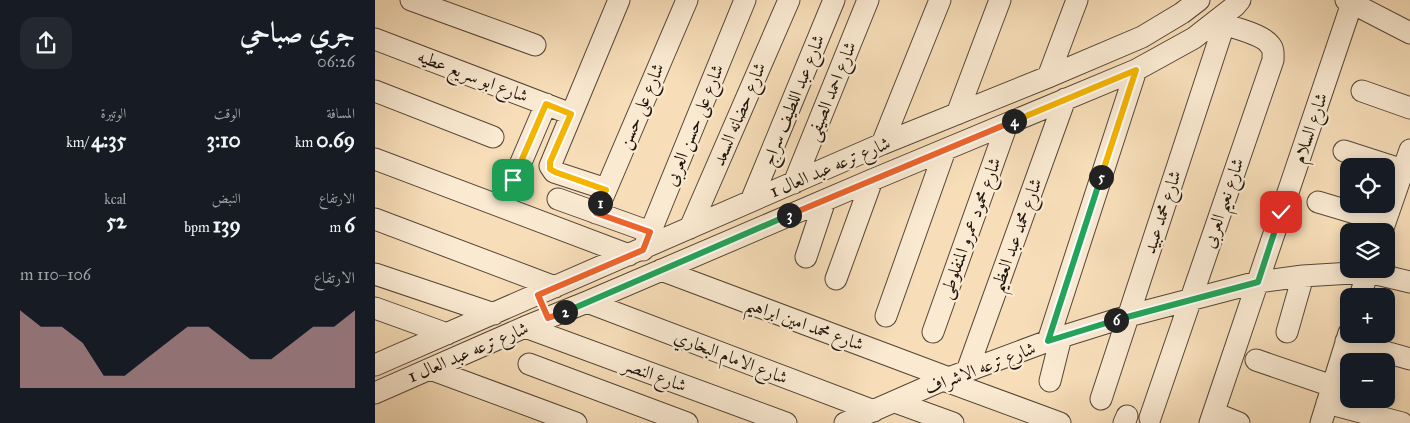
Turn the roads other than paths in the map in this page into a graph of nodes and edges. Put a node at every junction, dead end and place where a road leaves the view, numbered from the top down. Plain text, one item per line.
1 (411, 0) edge
2 (619, 0) edge
3 (687, 0) edge
4 (745, 0) edge
5 (789, 0) edge
6 (834, 0) edge
7 (868, 0) edge
8 (940, 0) edge
9 (1000, 0) edge
10 (1077, 0) edge
11 (1199, 0) edge
12 (1240, 0) edge
13 (1349, 2) edge
14 (1379, 8) edge
15 (1220, 23) junction
16 (1410, 33) edge
17 (375, 39) edge
18 (535, 45) dead end
19 (1136, 70) junction
20 (1049, 77) junction
21 (375, 91) edge
22 (1362, 91) dead end
23 (1065, 99) junction
24 (546, 104) junction
25 (1410, 108) edge
26 (571, 114) junction
27 (957, 114) junction
28 (1007, 124) junction
29 (493, 137) dead end
30 (883, 144) junction
31 (945, 150) junction
32 (1410, 150) edge
33 (1344, 152) dead end
34 (375, 159) edge
35 (1403, 170) junction
36 (513, 180) dead end
37 (871, 180) junction
38 (794, 183) junction
39 (606, 190) junction
40 (558, 199) dead end
41 (825, 200) junction
42 (751, 201) junction
43 (1318, 202) dead end
44 (596, 213) junction
45 (375, 219) edge
46 (1375, 223) edge
47 (1384, 223) edge
48 (690, 228) junction
49 (641, 246) junction
50 (806, 257) dead end
51 (661, 270) junction
52 (1340, 273) edge
53 (375, 274) edge
54 (1303, 276) junction
55 (1395, 278) edge
56 (837, 279) dead end
57 (1258, 282) junction
58 (1410, 282) edge
59 (546, 291) junction
60 (1190, 300) junction
61 (587, 302) junction
62 (375, 308) edge
63 (494, 314) junction
64 (886, 316) dead end
65 (1128, 316) junction
66 (548, 318) junction
67 (525, 327) junction
68 (933, 332) dead end
69 (1287, 332) dead end
70 (447, 334) junction
71 (1055, 339) junction
72 (1345, 343) edge
73 (1364, 343) edge
74 (1410, 359) edge
75 (1256, 360) dead end
76 (529, 364) dead end
77 (375, 365) edge
78 (430, 369) junction
79 (953, 376) junction
80 (1050, 381) dead end
81 (375, 393) edge
82 (1101, 399) dead end
83 (895, 402) junction
84 (1327, 404) edge
85 (874, 411) junction
86 (1150, 418) dead end
87 (1212, 418) edge
88 (1389, 421) edge
89 (576, 423) edge
90 (687, 423) edge
91 (786, 423) edge
92 (845, 423) edge
93 (953, 423) edge
94 (1060, 423) edge
95 (1239, 423) edge

1 - 18 street
2 - 26 street
3 - 39 street, شارع على حسن
4 - 49 street, شارع على حسن العربى
5 - 48 street, شارع حضانه السعد
6 - 42 street, شارع عبد اللطيف سراج
7 - 38 street, شارع احمد الصيفى
8 - 30 street
9 - 27 street
10 - 20 street
11 - 20 street, شارع ترعه عبد العال 1
12 - 15 street, شارع ترعه عبد العال 1
13 - 14 street
13 - 57 street, شارع السلام
14 - 16 street
15 - 19 street, شارع ترعه عبد العال 1
15 - 60 street, شارع نعيم العربى
15 - 65 street, شارع محمد عبيد
17 - 24 street, شارع ابو سريع عطيه
19 - 23 street, شارع ترعه عبد العال 1
19 - 71 street
20 - 27 street, شارع ترعه عبد العال 1
21 - 29 street
22 - 25 street
23 - 28 street, شارع ترعه عبد العال 1
23 - 79 street, شارع محمد عبد العظيم
24 - 26 street, شارع ابو سريع عطيه
24 - 36 street
26 - 39 street
27 - 30 street, شارع ترعه عبد العال 1
28 - 31 street, شارع ترعه عبد العال 1
28 - 68 street, شارع محمود عمرو المنفلوطى
30 - 38 street, شارع ترعه عبد العال 1
31 - 37 street, شارع ترعه عبد العال 1
31 - 64 street
32 - 35 street
33 - 35 street
34 - 49 street
35 - 47 street
37 - 41 street, شارع ترعه عبد العال 1
37 - 56 street
38 - 42 street, شارع ترعه عبد العال 1
39 - 44 street, شارع على حسن
40 - 44 street
41 - 50 street
41 - 51 street, شارع ترعه عبد العال 1
42 - 48 street, شارع ترعه عبد العال 1
43 - 46 street
44 - 49 street
45 - 59 street
48 - 49 street, شارع ترعه عبد العال 1
49 - 59 street, شارع ترعه عبد العال 1
51 - 61 street, شارع ترعه عبد العال 1
51 - 79 street, شارع محمد امين ابراهيم
52 - 54 street, شارع ترعه الاشراف
53 - 63 street
54 - 57 street, شارع ترعه الاشراف
54 - 69 street
55 - 58 street, شارع ترعه الاشراف
57 - 60 street, شارع ترعه الاشراف
57 - 87 street, شارع السلام
59 - 63 street, شارع ترعه عبد العال 1
59 - 66 street
60 - 65 street, شارع ترعه الاشراف
60 - 86 street, شارع نعيم العربى
61 - 66 street, شارع ترعه عبد العال 1
61 - 85 street, شارع الامام البخاري
62 - 70 street
63 - 70 street, شارع ترعه عبد العال 1
65 - 71 street, شارع ترعه الاشراف
65 - 82 street, شارع محمد عبيد
66 - 67 street, شارع ترعه عبد العال 1
67 - 78 street, شارع ترعه عبد العال 1
67 - 91 street, شارع النصر
70 - 77 street, شارع ترعه عبد العال 1
71 - 79 street, شارع ترعه الاشراف
71 - 80 street
72 - 84 street
73 - 74 street
75 - 84 street
76 - 90 street
78 - 81 street, شارع ترعه عبد العال 1
78 - 89 street
79 - 83 street, شارع ترعه الاشراف
79 - 94 street, شارع محمد امين ابراهيم
83 - 85 street, شارع ترعه الاشراف
83 - 93 street
84 - 88 street
85 - 92 street, شارع ترعه الاشراف
87 - 95 street

